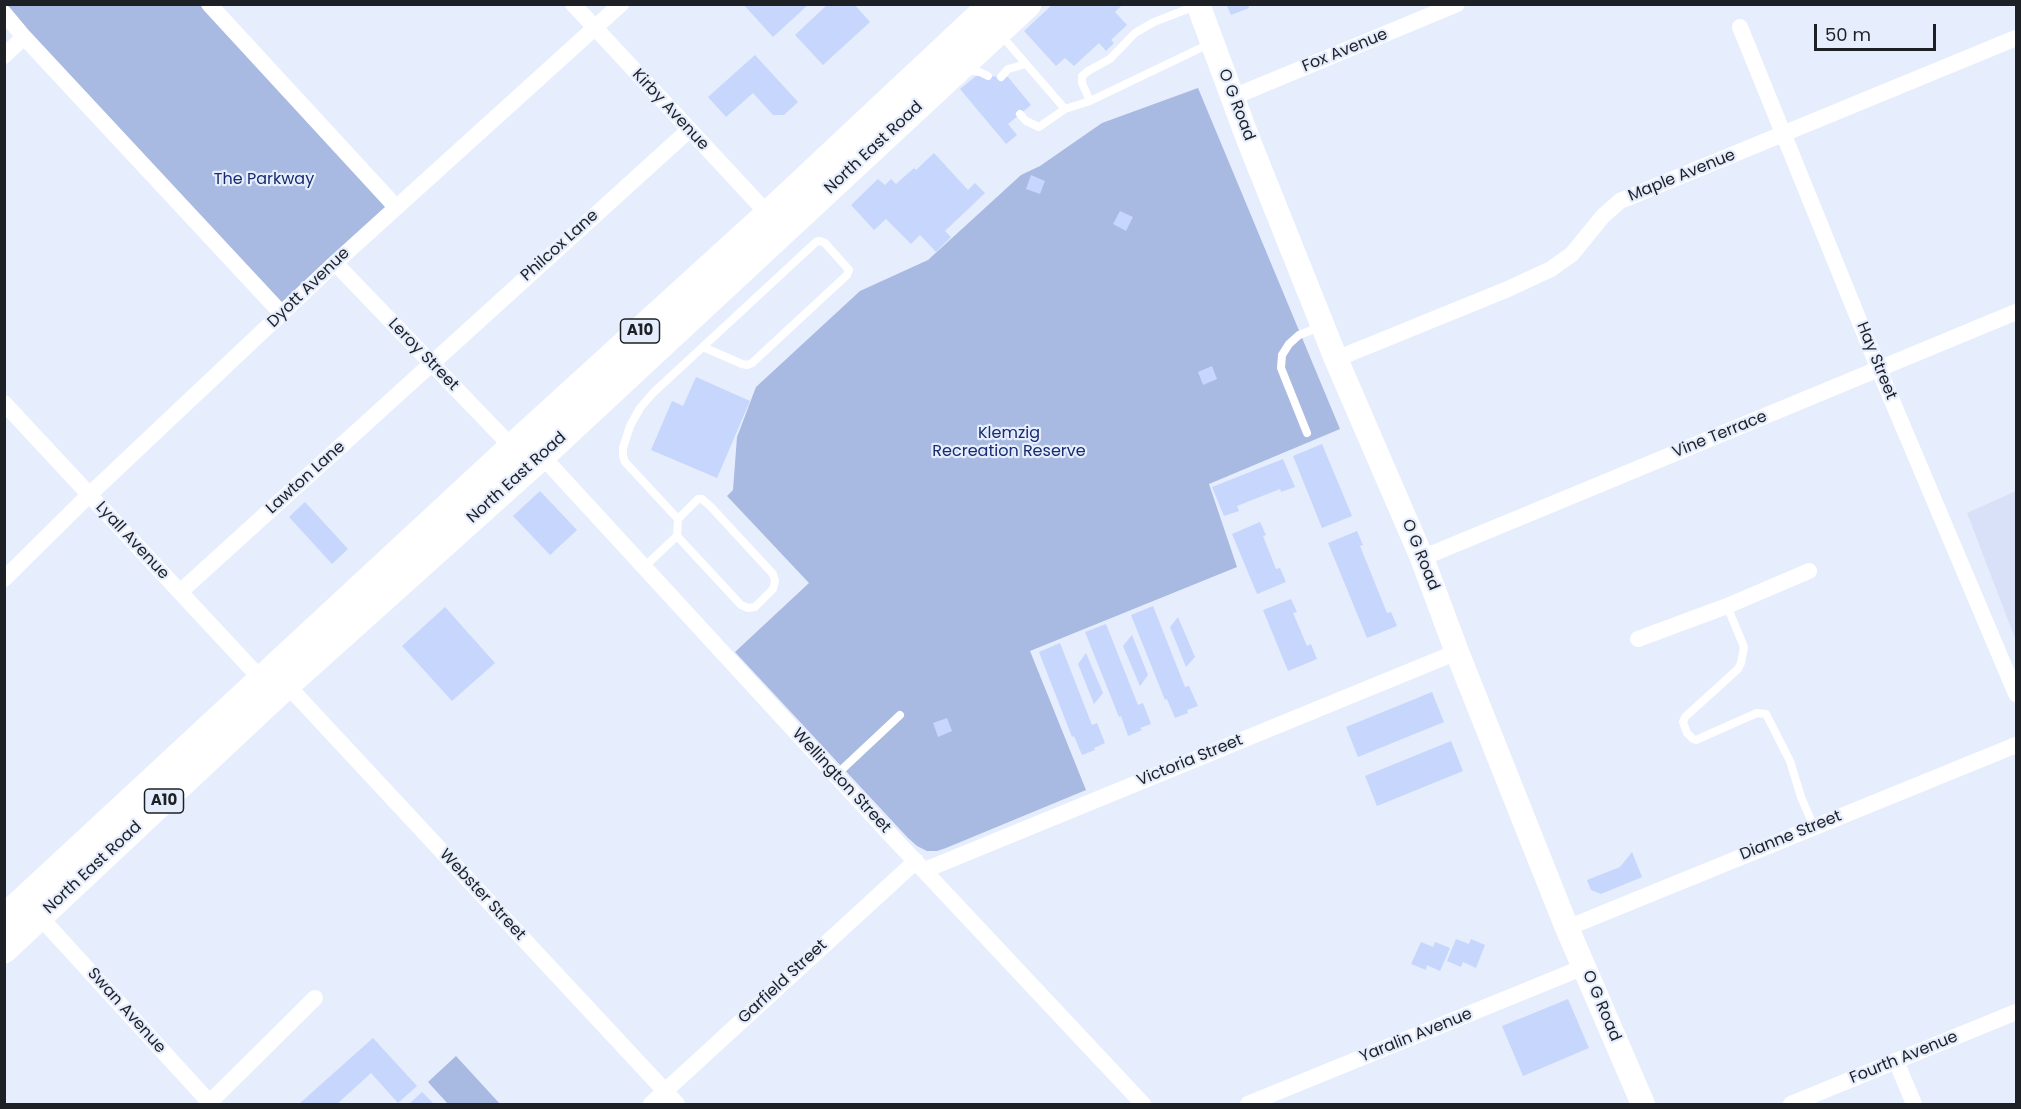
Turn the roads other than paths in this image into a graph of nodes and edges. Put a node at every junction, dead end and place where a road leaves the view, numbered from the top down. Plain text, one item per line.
1 (209, 4) edge
2 (573, 4) edge
3 (621, 4) edge
4 (992, 4) edge
5 (1028, 4) edge
6 (1198, 4) edge
7 (1457, 4) edge
8 (4, 13) edge
9 (1740, 27) dead end
10 (594, 28) junction
11 (998, 32) junction
12 (24, 37) junction
13 (2016, 38) edge
14 (1212, 43) junction
15 (4, 56) edge
16 (1026, 64) junction
17 (958, 70) junction
18 (988, 76) dead end
19 (1001, 77) dead end
20 (1233, 97) junction
21 (1090, 101) junction
22 (1065, 109) junction
23 (1020, 114) dead end
24 (689, 129) junction
25 (1784, 135) junction
26 (396, 207) junction
27 (776, 223) junction
28 (334, 263) junction
29 (2016, 312) edge
30 (282, 314) junction
31 (1323, 326) junction
32 (703, 346) junction
33 (1336, 359) junction
34 (431, 363) junction
35 (1880, 369) junction
36 (4, 403) edge
37 (1307, 433) dead end
38 (512, 447) junction
39 (542, 456) junction
40 (89, 495) junction
41 (678, 519) junction
42 (677, 536) junction
43 (1422, 558) junction
44 (644, 567) junction
45 (1809, 571) dead end
46 (4, 579) edge
47 (180, 592) junction
48 (1727, 606) junction
49 (1638, 639) dead end
50 (1457, 652) junction
51 (261, 679) junction
52 (287, 685) junction
53 (2016, 694) edge
54 (900, 715) dead end
55 (2016, 745) edge
56 (836, 775) junction
57 (1814, 827) junction
58 (920, 866) junction
59 (23, 912) edge
60 (1567, 928) junction
61 (4, 950) edge
62 (1584, 967) junction
63 (315, 998) dead end
64 (2016, 1012) edge
65 (1896, 1061) junction
66 (665, 1091) junction
67 (210, 1103) edge
68 (651, 1104) edge
69 (677, 1104) edge
70 (1143, 1104) edge
71 (1248, 1104) edge
72 (1643, 1104) edge
73 (1791, 1104) edge
74 (1914, 1104) edge

1 - 26 street
2 - 10 street, Kirby Avenue
3 - 10 street, Dyott Avenue
4 - 27 highway, North East Road / A10
5 - 11 highway, North East Road / A10
6 - 14 main road, O G Road
6 - 21 lane
7 - 20 street, Fox Avenue
8 - 12 street
9 - 25 street, Hay Street
10 - 24 street, Kirby Avenue
10 - 26 street, Dyott Avenue
11 - 16 lane
11 - 17 highway, North East Road / A10
12 - 15 street
12 - 30 street
13 - 25 street, Maple Avenue
14 - 20 main road, O G Road
14 - 21 lane
16 - 19 lane
16 - 22 lane
17 - 18 lane
17 - 27 highway, North East Road / A10
20 - 31 main road, O G Road
21 - 22 lane
22 - 23 lane
24 - 27 street, Kirby Avenue
24 - 34 street, Philcox Lane
25 - 33 street, Maple Avenue
25 - 35 street, Hay Street
26 - 28 street, Dyott Avenue
27 - 38 highway, North East Road / A10
27 - 39 highway, North East Road / A10
28 - 30 street, Dyott Avenue
28 - 34 street, Leroy Street
29 - 35 street, Vine Terrace
30 - 40 street, Dyott Avenue
31 - 33 main road, O G Road
31 - 37 lane
32 - 32 lane
32 - 41 lane
33 - 43 main road, O G Road
34 - 38 street, Leroy Street
34 - 47 street, Lawton Lane
35 - 43 street, Vine Terrace
35 - 53 street, Hay Street
36 - 40 street, Lyall Avenue
38 - 39 highway
38 - 51 highway, North East Road / A10
39 - 44 street, Wellington Street
39 - 52 highway, North East Road / A10
40 - 46 street, Dyott Avenue
40 - 47 street, Lyall Avenue
41 - 42 lane
41 - 42 lane
42 - 44 lane
43 - 50 main road, O G Road
44 - 56 street, Wellington Street
45 - 48 street
47 - 51 street, Lyall Avenue
48 - 49 street
48 - 57 lane
50 - 58 street, Victoria Street
50 - 60 main road, O G Road
51 - 52 highway
51 - 59 highway, North East Road / A10
52 - 59 highway, North East Road / A10
52 - 66 street, Webster Street
54 - 56 lane
55 - 57 street, Dianne Street
56 - 58 street, Wellington Street
57 - 60 street, Dianne Street
58 - 66 street, Garfield Street
58 - 70 street, Wellington Street
59 - 61 highway, North East Road / A10
59 - 67 street, Swan Avenue
60 - 62 main road, O G Road
62 - 71 street, Yaralin Avenue
62 - 72 main road, O G Road
63 - 67 street
64 - 65 street, Fourth Avenue
65 - 73 street, Fourth Avenue
65 - 74 street
66 - 68 street, Garfield Street
66 - 69 street, Webster Street

